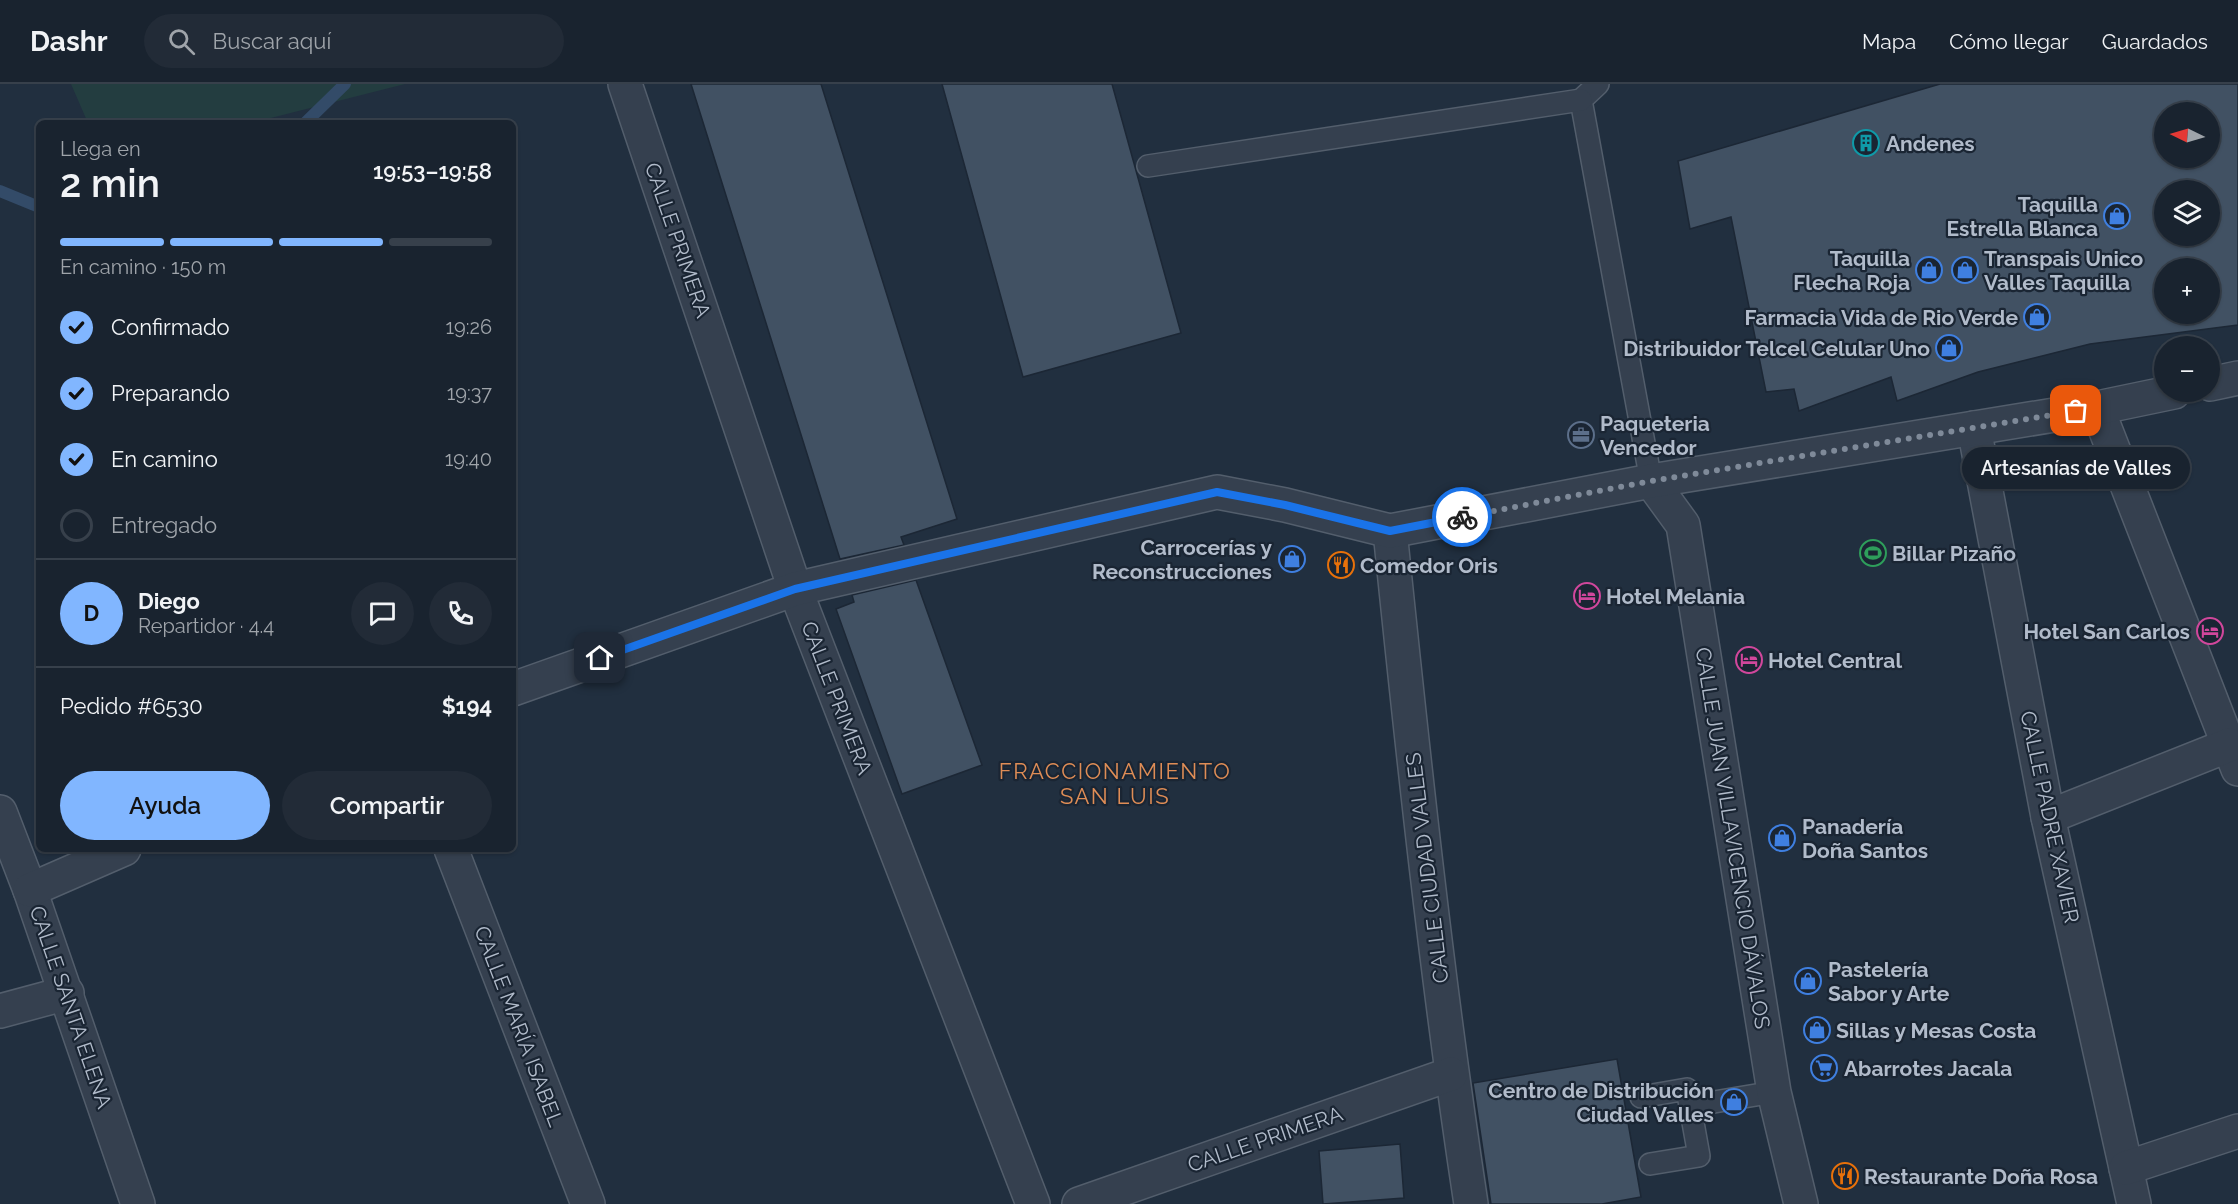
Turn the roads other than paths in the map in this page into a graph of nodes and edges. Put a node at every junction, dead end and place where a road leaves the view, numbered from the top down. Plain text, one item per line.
1 (625, 84) edge
2 (1598, 84) edge
3 (1581, 100) junction
4 (1148, 166) dead end
5 (2238, 378) edge
6 (2220, 382) edge
7 (2154, 396) edge
8 (2097, 408) junction
9 (1974, 428) junction
10 (1651, 481) junction
11 (1390, 531) junction
12 (795, 589) junction
13 (516, 687) edge
14 (2234, 757) edge
15 (0, 812) edge
16 (2048, 817) junction
17 (117, 852) edge
18 (452, 852) edge
19 (30, 890) junction
20 (67, 993) junction
21 (0, 1011) edge
22 (1451, 1074) junction
23 (1774, 1092) junction
24 (1641, 1097) dead end
25 (1690, 1106) junction
26 (2238, 1131) edge
27 (1650, 1164) dead end
28 (2126, 1168) junction
29 (138, 1204) edge
30 (588, 1204) edge
31 (1033, 1204) edge
32 (1079, 1204) edge
33 (1471, 1204) edge
34 (1801, 1204) edge
35 (2134, 1204) edge

1 - 12 street, CALLE PRIMERA
2 - 3 lane
3 - 4 lane
3 - 10 lane
5 - 6 street
7 - 8 street
8 - 9 street
8 - 14 street
9 - 10 street
9 - 16 street, CALLE PADRE XAVIER
10 - 11 street
10 - 23 street, CALLE JUAN VILLAVICENCIO DÁVALOS
11 - 12 street
11 - 22 street, CALLE CIUDAD VALLES
12 - 13 street
12 - 31 street, CALLE PRIMERA
14 - 16 street
15 - 19 street, CALLE SANTA ELENA
16 - 28 street, CALLE PADRE XAVIER
17 - 19 street
18 - 30 street, CALLE MARÍA ISABEL
19 - 20 street, CALLE SANTA ELENA
20 - 21 street
20 - 29 street, CALLE SANTA ELENA
22 - 32 street, CALLE PRIMERA
22 - 33 street, CALLE CIUDAD VALLES
23 - 25 lane
23 - 34 street, CALLE JUAN VILLAVICENCIO DÁVALOS
24 - 25 lane
25 - 27 lane
26 - 28 street
28 - 35 street, CALLE PADRE XAVIER

